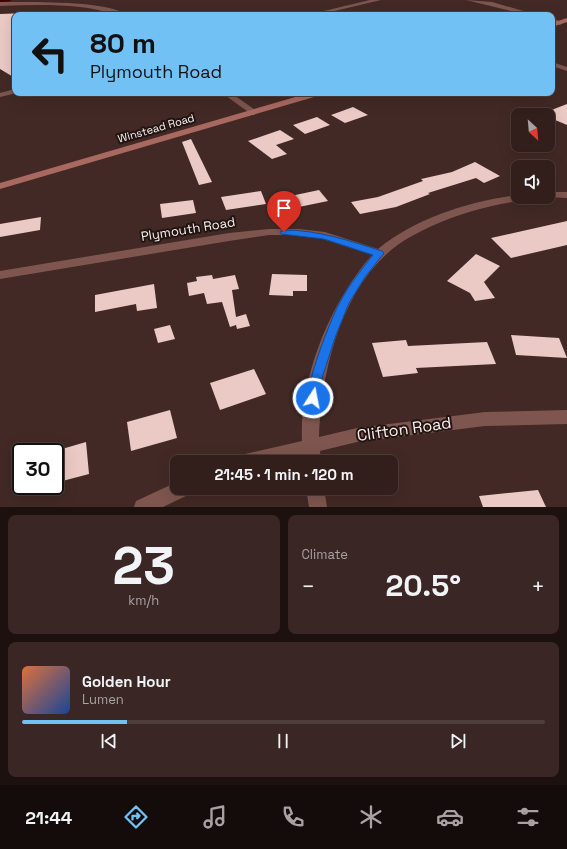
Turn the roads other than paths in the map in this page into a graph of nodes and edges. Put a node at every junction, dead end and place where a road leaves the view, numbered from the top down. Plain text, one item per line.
1 (378, 0) edge
2 (469, 0) edge
3 (0, 4) edge
4 (116, 12) edge
5 (324, 12) edge
6 (523, 12) edge
7 (567, 20) edge
8 (555, 21) edge
9 (560, 22) junction
10 (555, 24) edge
11 (555, 65) edge
12 (567, 69) edge
13 (12, 92) edge
14 (0, 95) edge
15 (230, 96) edge
16 (308, 96) edge
17 (254, 112) junction
18 (0, 186) edge
19 (555, 195) edge
20 (567, 195) edge
21 (511, 200) edge
22 (379, 253) junction
23 (0, 275) edge
24 (567, 417) edge
25 (309, 446) junction
26 (273, 455) edge
27 (311, 455) edge
28 (170, 494) edge
29 (316, 495) edge
30 (143, 507) edge
31 (318, 507) edge

1 - 5 street
2 - 6 street
3 - 4 street
7 - 9 street
8 - 9 street
9 - 10 street
11 - 12 street
13 - 14 street
15 - 17 street
16 - 17 street, Winstead Road
17 - 18 street, Winstead Road
19 - 20 street
21 - 22 street
22 - 23 street, Plymouth Road
22 - 25 street
24 - 25 street, Clifton Road
25 - 26 street, Clifton Road
25 - 27 street
28 - 30 street
29 - 31 street

